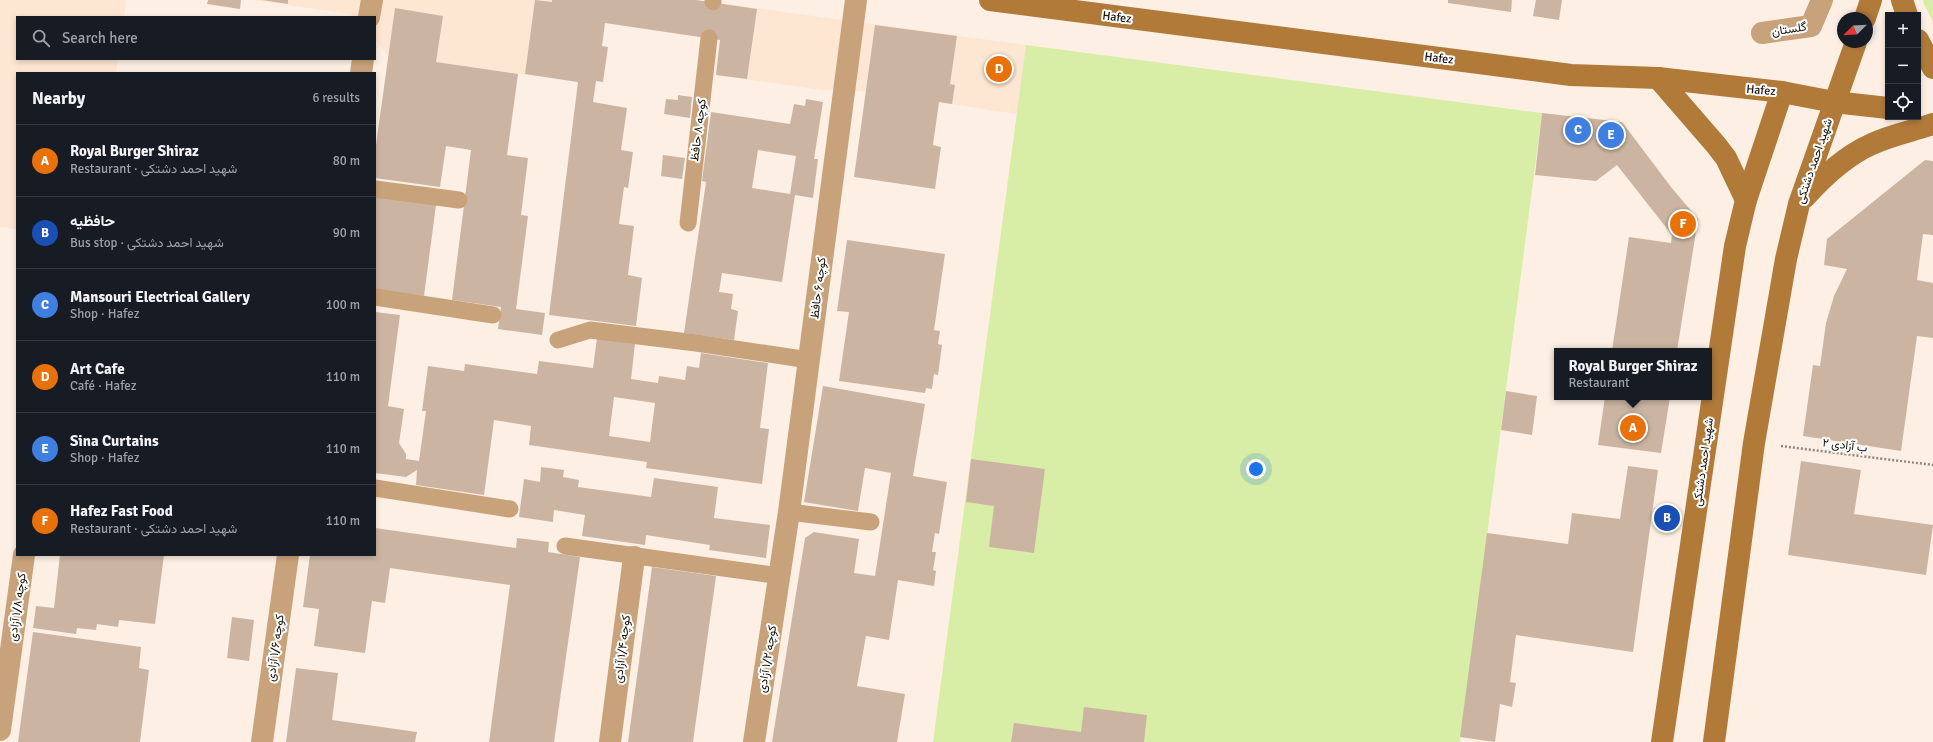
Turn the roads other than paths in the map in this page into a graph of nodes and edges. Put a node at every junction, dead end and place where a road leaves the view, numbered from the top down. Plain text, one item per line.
1 (372, 0) edge
2 (856, 0) edge
3 (990, 0) edge
4 (1822, 0) edge
5 (1871, 0) edge
6 (1902, 0) edge
7 (1867, 12) edge
8 (1906, 12) edge
9 (370, 16) edge
10 (1762, 33) dead end
11 (709, 38) dead end
12 (1921, 46) edge
13 (1854, 48) edge
14 (363, 60) edge
15 (1933, 68) edge
16 (361, 72) edge
17 (1658, 78) junction
18 (1782, 92) junction
19 (1834, 102) junction
20 (1885, 108) edge
21 (1921, 112) edge
22 (1933, 113) edge
23 (1933, 124) edge
24 (376, 189) edge
25 (459, 200) dead end
26 (1746, 200) junction
27 (1799, 204) junction
28 (688, 223) dead end
29 (376, 297) edge
30 (493, 314) dead end
31 (558, 340) dead end
32 (809, 360) junction
33 (376, 488) edge
34 (510, 509) dead end
35 (789, 512) junction
36 (871, 522) dead end
37 (565, 546) dead end
38 (24, 556) edge
39 (288, 556) edge
40 (634, 557) junction
41 (780, 576) junction
42 (0, 730) edge
43 (262, 742) edge
44 (610, 742) edge
45 (754, 742) edge
46 (1662, 742) edge
47 (1714, 742) edge

1 - 9 street
2 - 32 street, کوچه ۶ حافظ
3 - 17 main road, Hafez
4 - 10 street, گلستان
5 - 7 main road
6 - 8 main road
11 - 28 lane, کوچه ۸ حافظ
12 - 15 main road
13 - 19 main road
14 - 16 street
17 - 18 main road, Hafez
17 - 26 main road
18 - 19 main road, Hafez
18 - 26 main road, شهید احمد دشتکی
19 - 20 main road, Hafez
19 - 27 main road, شهید احمد دشتکی
21 - 22 main road
23 - 27 main road
24 - 25 lane
26 - 46 main road, شهید احمد دشتکی
27 - 47 main road, شهید احمد دشتکی
29 - 30 lane
31 - 32 lane
32 - 35 street, کوچه ۶ حافظ
33 - 34 lane
35 - 36 lane
35 - 41 street, کوچه ۶ حافظ
37 - 40 lane
38 - 42 street, کوچه ۱/۸ آزادی
39 - 43 street, کوچه ۱/۶ آزادی
40 - 41 lane
40 - 44 street, کوچه ۱/۴ آزادی
41 - 45 street, کوچه ۱/۲ آزادی

